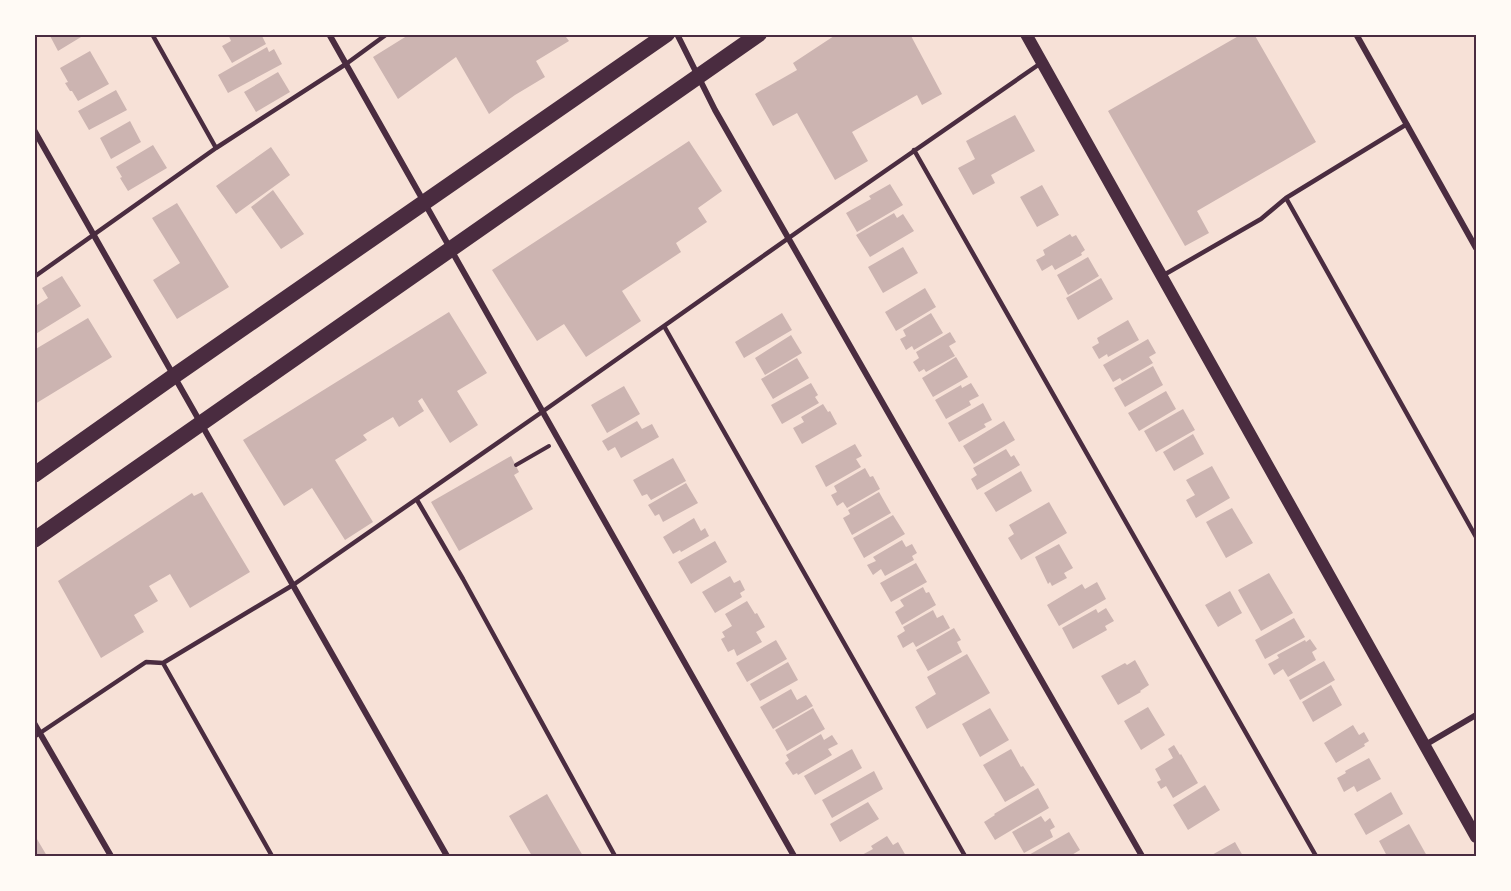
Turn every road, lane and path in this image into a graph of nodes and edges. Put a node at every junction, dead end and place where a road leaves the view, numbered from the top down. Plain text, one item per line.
1 (152, 34) edge
2 (329, 34) edge
3 (387, 34) edge
4 (667, 34) edge
5 (677, 34) edge
6 (759, 34) edge
7 (1026, 34) edge
8 (1356, 34) edge
9 (1042, 62) junction
10 (346, 64) junction
11 (698, 77) junction
12 (1407, 124) junction
13 (34, 130) edge
14 (216, 148) junction
15 (914, 150) junction
16 (1287, 198) junction
17 (424, 203) junction
18 (94, 235) junction
19 (789, 238) junction
20 (1476, 248) edge
21 (450, 249) junction
22 (1161, 276) junction
23 (34, 277) edge
24 (664, 326) junction
25 (174, 376) junction
26 (543, 412) junction
27 (201, 424) junction
28 (558, 440) junction
29 (516, 465) dead end
30 (34, 475) edge
31 (417, 500) junction
32 (1476, 537) edge
33 (34, 540) edge
34 (293, 585) junction
35 (163, 663) junction
36 (1476, 715) edge
37 (34, 723) edge
38 (38, 735) edge
39 (1425, 745) junction
40 (1476, 837) edge
41 (111, 856) edge
42 (272, 856) edge
43 (447, 856) edge
44 (615, 856) edge
45 (794, 856) edge
46 (965, 856) edge
47 (1142, 856) edge
48 (1316, 856) edge

1 - 14 lane
2 - 10 street
3 - 10 lane
4 - 17 highway
5 - 11 street
6 - 11 highway
7 - 9 main road
8 - 12 street
9 - 15 lane
9 - 22 main road
10 - 14 lane
10 - 17 street
11 - 19 street
11 - 21 highway
12 - 16 lane
12 - 20 street
13 - 18 street
14 - 18 lane
15 - 19 lane
15 - 48 lane
16 - 22 lane
16 - 32 lane
17 - 21 street
17 - 25 highway
18 - 23 lane
18 - 25 street
19 - 24 lane
19 - 47 street
21 - 26 street
21 - 27 highway
22 - 39 main road
24 - 26 lane
24 - 46 lane
25 - 27 street
25 - 30 highway
26 - 28 street
26 - 31 lane
27 - 33 highway
27 - 34 street
28 - 29 path
28 - 45 street
31 - 34 lane
31 - 44 lane
34 - 35 lane
34 - 43 street
35 - 38 lane
35 - 42 lane
36 - 39 street
37 - 38 street
38 - 41 street
39 - 40 main road

